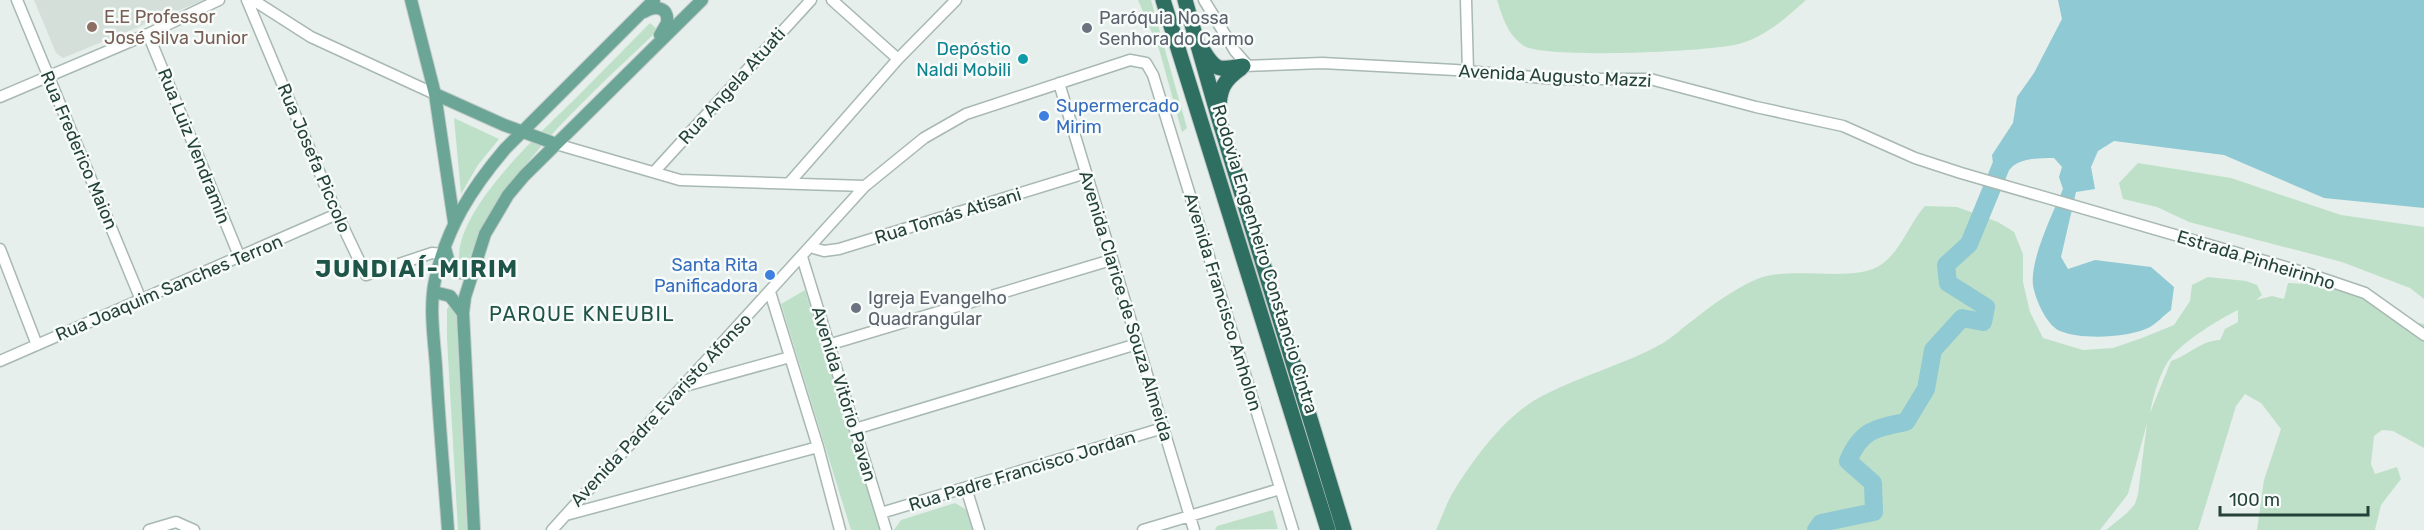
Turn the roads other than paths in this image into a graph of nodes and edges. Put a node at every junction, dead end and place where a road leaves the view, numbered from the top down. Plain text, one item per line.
1 (17, 0) edge
2 (219, 0) edge
3 (247, 0) edge
4 (253, 0) edge
5 (411, 0) edge
6 (654, 0) edge
7 (702, 0) edge
8 (811, 0) edge
9 (832, 0) edge
10 (956, 0) edge
11 (1163, 0) edge
12 (1185, 0) edge
13 (1204, 0) edge
14 (1466, 0) edge
15 (636, 17) junction
16 (1190, 18) junction
17 (148, 34) junction
18 (644, 55) junction
19 (898, 59) junction
20 (1246, 66) junction
21 (1468, 71) junction
22 (1154, 75) joint
23 (48, 76) junction
24 (1059, 83) junction
25 (435, 94) junction
26 (0, 97) edge
27 (1219, 119) junction
28 (523, 131) junction
29 (556, 144) junction
30 (654, 172) junction
31 (1086, 173) junction
32 (790, 182) junction
33 (865, 186) junction
34 (2078, 207) joint
35 (337, 214) junction
36 (454, 224) junction
37 (810, 247) junction
38 (0, 249) edge
39 (444, 251) junction
40 (802, 257) junction
41 (240, 258) junction
42 (1111, 260) junction
43 (471, 274) junction
44 (434, 292) junction
45 (770, 292) junction
46 (141, 300) junction
47 (463, 313) junction
48 (2424, 335) edge
49 (1137, 344) junction
50 (37, 345) junction
51 (828, 345) junction
52 (713, 355) junction
53 (790, 357) junction
54 (0, 361) edge
55 (726, 375) junction
56 (685, 386) junction
57 (1163, 428) junction
58 (855, 429) junction
59 (818, 447) junction
60 (966, 488) junction
61 (1280, 489) junction
62 (881, 513) junction
63 (566, 515) junction
64 (1190, 516) junction
65 (153, 528) edge
66 (474, 529) edge
67 (1289, 529) edge
68 (170, 530) edge
69 (194, 530) edge
70 (448, 530) edge
71 (552, 530) edge
72 (840, 530) edge
73 (886, 530) edge
74 (979, 530) edge
75 (1143, 530) edge
76 (1194, 530) edge
77 (1328, 530) edge
78 (1344, 530) edge

1 - 23 street, Rua Frederico Maion
2 - 17 street
3 - 35 street, Rua Josefa Piccolo
4 - 25 street
5 - 25 main road
6 - 15 main road
7 - 18 main road
8 - 30 street, Rua Angela Atuati
9 - 19 street
10 - 19 street
11 - 77 highway, Rodovia Engenheiro Constancio Cintra
12 - 16 highway, Rodovia Engenheiro Constancio Cintra
13 - 20 street
14 - 21 street
15 - 18 main road
15 - 28 main road
16 - 20 highway
16 - 27 highway, Rodovia Engenheiro Constancio Cintra
17 - 23 street
17 - 41 street, Rua Luiz Vendramin
18 - 29 main road
19 - 32 street
20 - 21 street, Avenida Augusto Mazzi
20 - 27 highway
21 - 34 street, Avenida Augusto Mazzi
22 - 24 street, Avenida Padre Evaristo Afonso
22 - 61 street, Avenida Francisco Anholon
23 - 26 street
23 - 46 street, Rua Frederico Maion
24 - 31 street, Avenida Clarice de Souza Almeida
24 - 33 street, Avenida Padre Evaristo Afonso
25 - 28 main road
25 - 36 main road
27 - 78 highway, Rodovia Engenheiro Constancio Cintra
28 - 29 main road
28 - 36 main road
29 - 30 street
29 - 43 main road
30 - 32 street
31 - 37 street, Rua Tomás Atisani
31 - 42 street, Avenida Clarice de Souza Almeida
32 - 33 street
33 - 37 street, Avenida Padre Evaristo Afonso
34 - 48 street, Estrada Pinheirinho
35 - 39 street, Rua Josefa Piccolo
35 - 41 street, Rua Joaquim Sanches Terron
36 - 39 main road
37 - 40 street, Avenida Padre Evaristo Afonso
38 - 50 street
39 - 43 main road
39 - 44 main road
40 - 45 street, Avenida Padre Evaristo Afonso
40 - 51 street, Avenida Vitório Pavan
41 - 46 street, Rua Joaquim Sanches Terron
42 - 49 street, Avenida Clarice de Souza Almeida
42 - 51 street
43 - 47 main road
44 - 47 main road
44 - 70 main road
45 - 52 street, Avenida Padre Evaristo Afonso
45 - 53 street
46 - 50 street, Rua Joaquim Sanches Terron
47 - 66 main road
49 - 57 street, Avenida Clarice de Souza Almeida
49 - 58 street
50 - 54 street, Rua Joaquim Sanches Terron
51 - 58 street, Avenida Vitório Pavan
52 - 55 street
52 - 56 street, Avenida Padre Evaristo Afonso
53 - 55 street
53 - 59 street
55 - 56 street
56 - 63 street, Avenida Padre Evaristo Afonso
57 - 60 street, Rua Padre Francisco Jordan
57 - 64 street, Avenida Clarice de Souza Almeida
58 - 62 street, Avenida Vitório Pavan
59 - 63 street
59 - 72 street
60 - 62 street, Rua Padre Francisco Jordan
60 - 74 street
61 - 64 street
61 - 67 street, Avenida Francisco Anholon
62 - 73 street, Avenida Vitório Pavan
63 - 71 street, Avenida Padre Evaristo Afonso
64 - 75 street
64 - 76 street, Avenida Clarice de Souza Almeida
65 - 68 street
65 - 69 street

